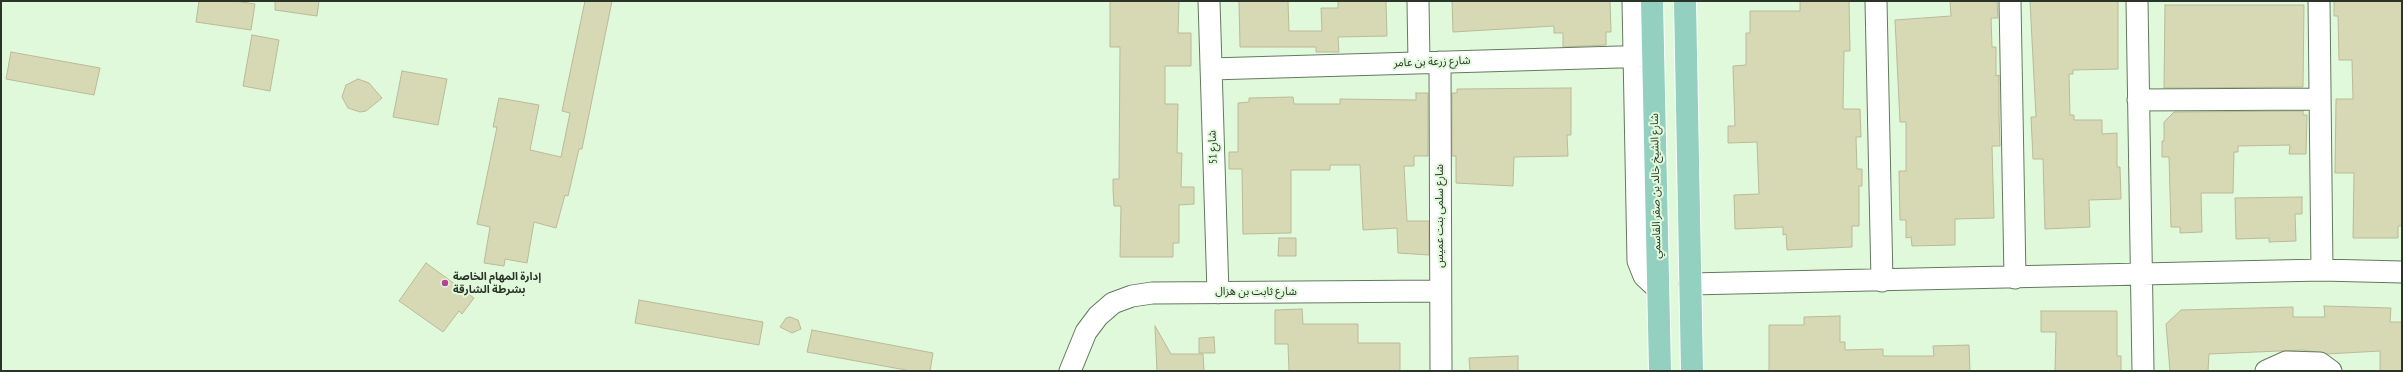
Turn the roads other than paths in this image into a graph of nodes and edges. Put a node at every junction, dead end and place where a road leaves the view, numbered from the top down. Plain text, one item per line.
1 (1209, 1) edge
2 (1418, 1) edge
3 (1633, 1) edge
4 (1652, 1) edge
5 (1685, 1) edge
6 (1876, 1) edge
7 (2010, 1) edge
8 (2137, 1) edge
9 (2318, 1) edge
10 (1644, 56) junction
11 (1440, 62) junction
12 (1419, 63) junction
13 (1211, 69) junction
14 (2138, 100) junction
15 (2320, 100) junction
16 (2322, 270) junction
17 (2402, 272) edge
18 (2140, 275) junction
19 (2015, 278) junction
20 (1882, 280) junction
21 (1690, 284) junction
22 (1440, 291) junction
23 (1218, 292) junction
24 (1070, 371) edge
25 (1440, 371) edge
26 (1660, 371) edge
27 (1692, 371) edge
28 (2143, 371) edge
29 (2266, 371) edge
30 (2331, 371) edge

1 - 13 street, شارع 51
2 - 12 street
3 - 10 street
4 - 10 main road, شارع الشيخ خالد بن صقر القاسمي
5 - 21 main road
6 - 20 street
7 - 19 street
8 - 14 street
9 - 15 street
10 - 11 street, شارع زرعة بن عامر
10 - 26 main road, شارع الشيخ خالد بن صقر القاسمي
11 - 12 street, شارع زرعة بن عامر
11 - 22 street, شارع سلمى بنت عميس
12 - 13 street, شارع زرعة بن عامر
13 - 23 street, شارع 51
14 - 15 street
14 - 18 street
15 - 16 street
16 - 17 street
16 - 18 street
18 - 19 street
18 - 28 street
19 - 20 street
20 - 21 street
21 - 27 main road
22 - 23 street, شارع ثابت بن هزال
22 - 25 street, شارع سلمى بنت عميس
23 - 24 street, شارع ثابت بن هزال
29 - 30 street

